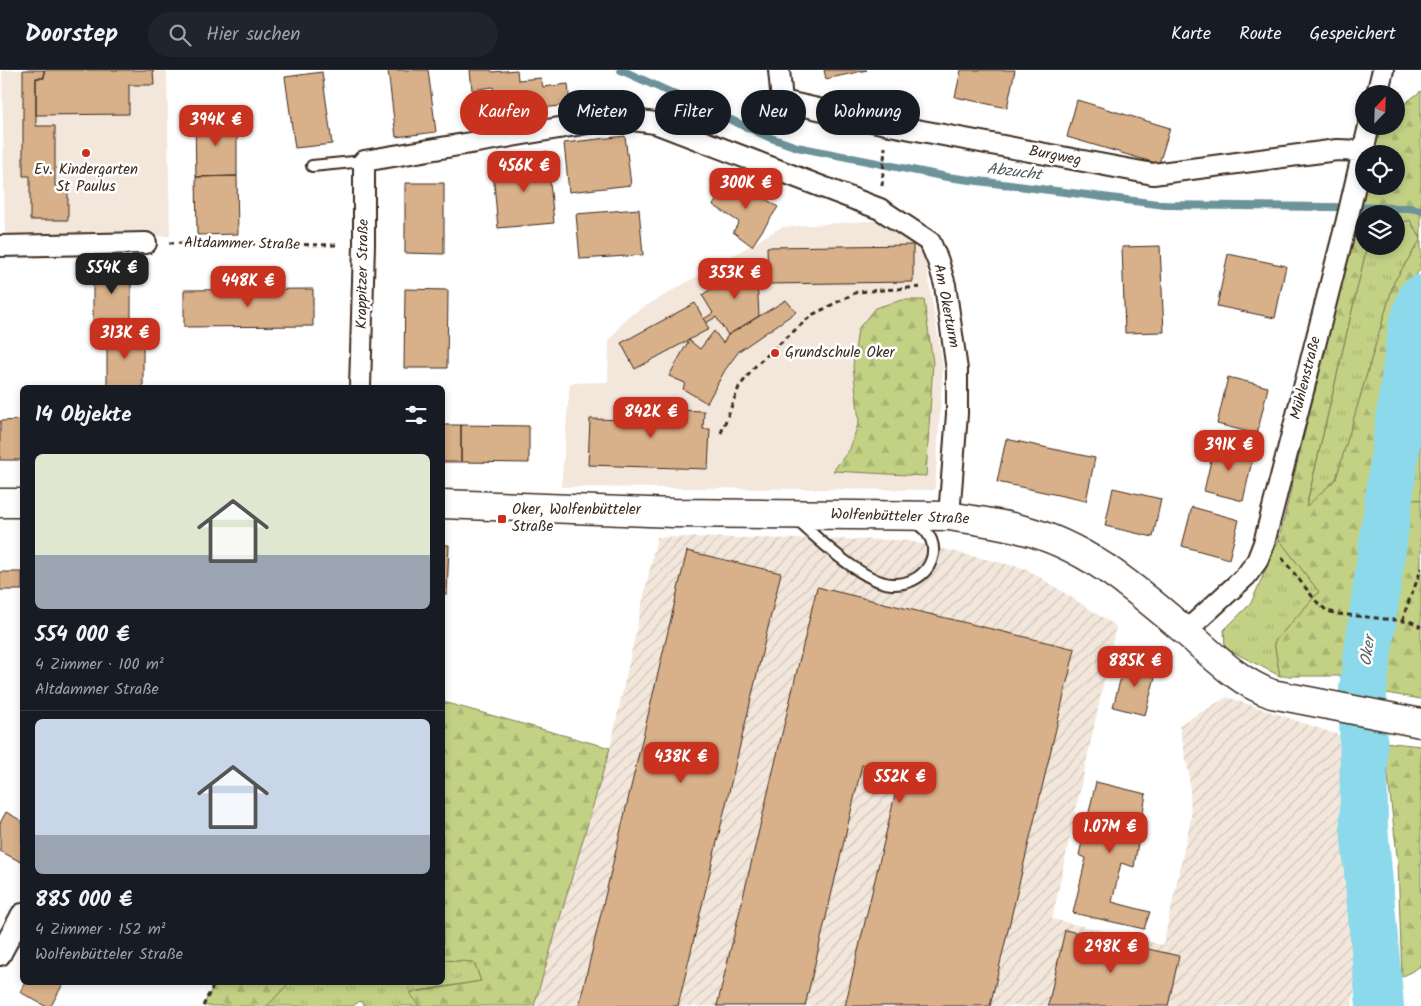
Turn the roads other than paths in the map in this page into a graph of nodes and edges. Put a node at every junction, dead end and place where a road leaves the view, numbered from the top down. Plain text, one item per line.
1 (779, 70) edge
2 (1383, 70) edge
3 (1379, 85) edge
4 (1355, 151) edge
5 (364, 161) junction
6 (312, 166) dead end
7 (1355, 189) edge
8 (146, 243) road end
9 (0, 246) edge
10 (360, 385) edge
11 (0, 502) edge
12 (20, 502) edge
13 (445, 504) edge
14 (791, 514) junction
15 (903, 516) junction
16 (949, 516) junction
17 (1186, 631) junction
18 (1421, 723) edge
19 (20, 918) edge
20 (0, 955) edge

1 - 4 street, Burgweg
2 - 3 street
5 - 6 lane
5 - 10 street, Krappitzer Straße
5 - 16 street, Am Okerturm
7 - 17 street, Mühlenstraße
8 - 9 street
11 - 12 main road
13 - 14 main road, Wolfenbütteler Straße
14 - 15 main road, Wolfenbütteler Straße
14 - 15 lane
15 - 16 main road, Wolfenbütteler Straße
16 - 17 main road, Wolfenbütteler Straße
17 - 18 main road, Wolfenbütteler Straße
19 - 20 street

